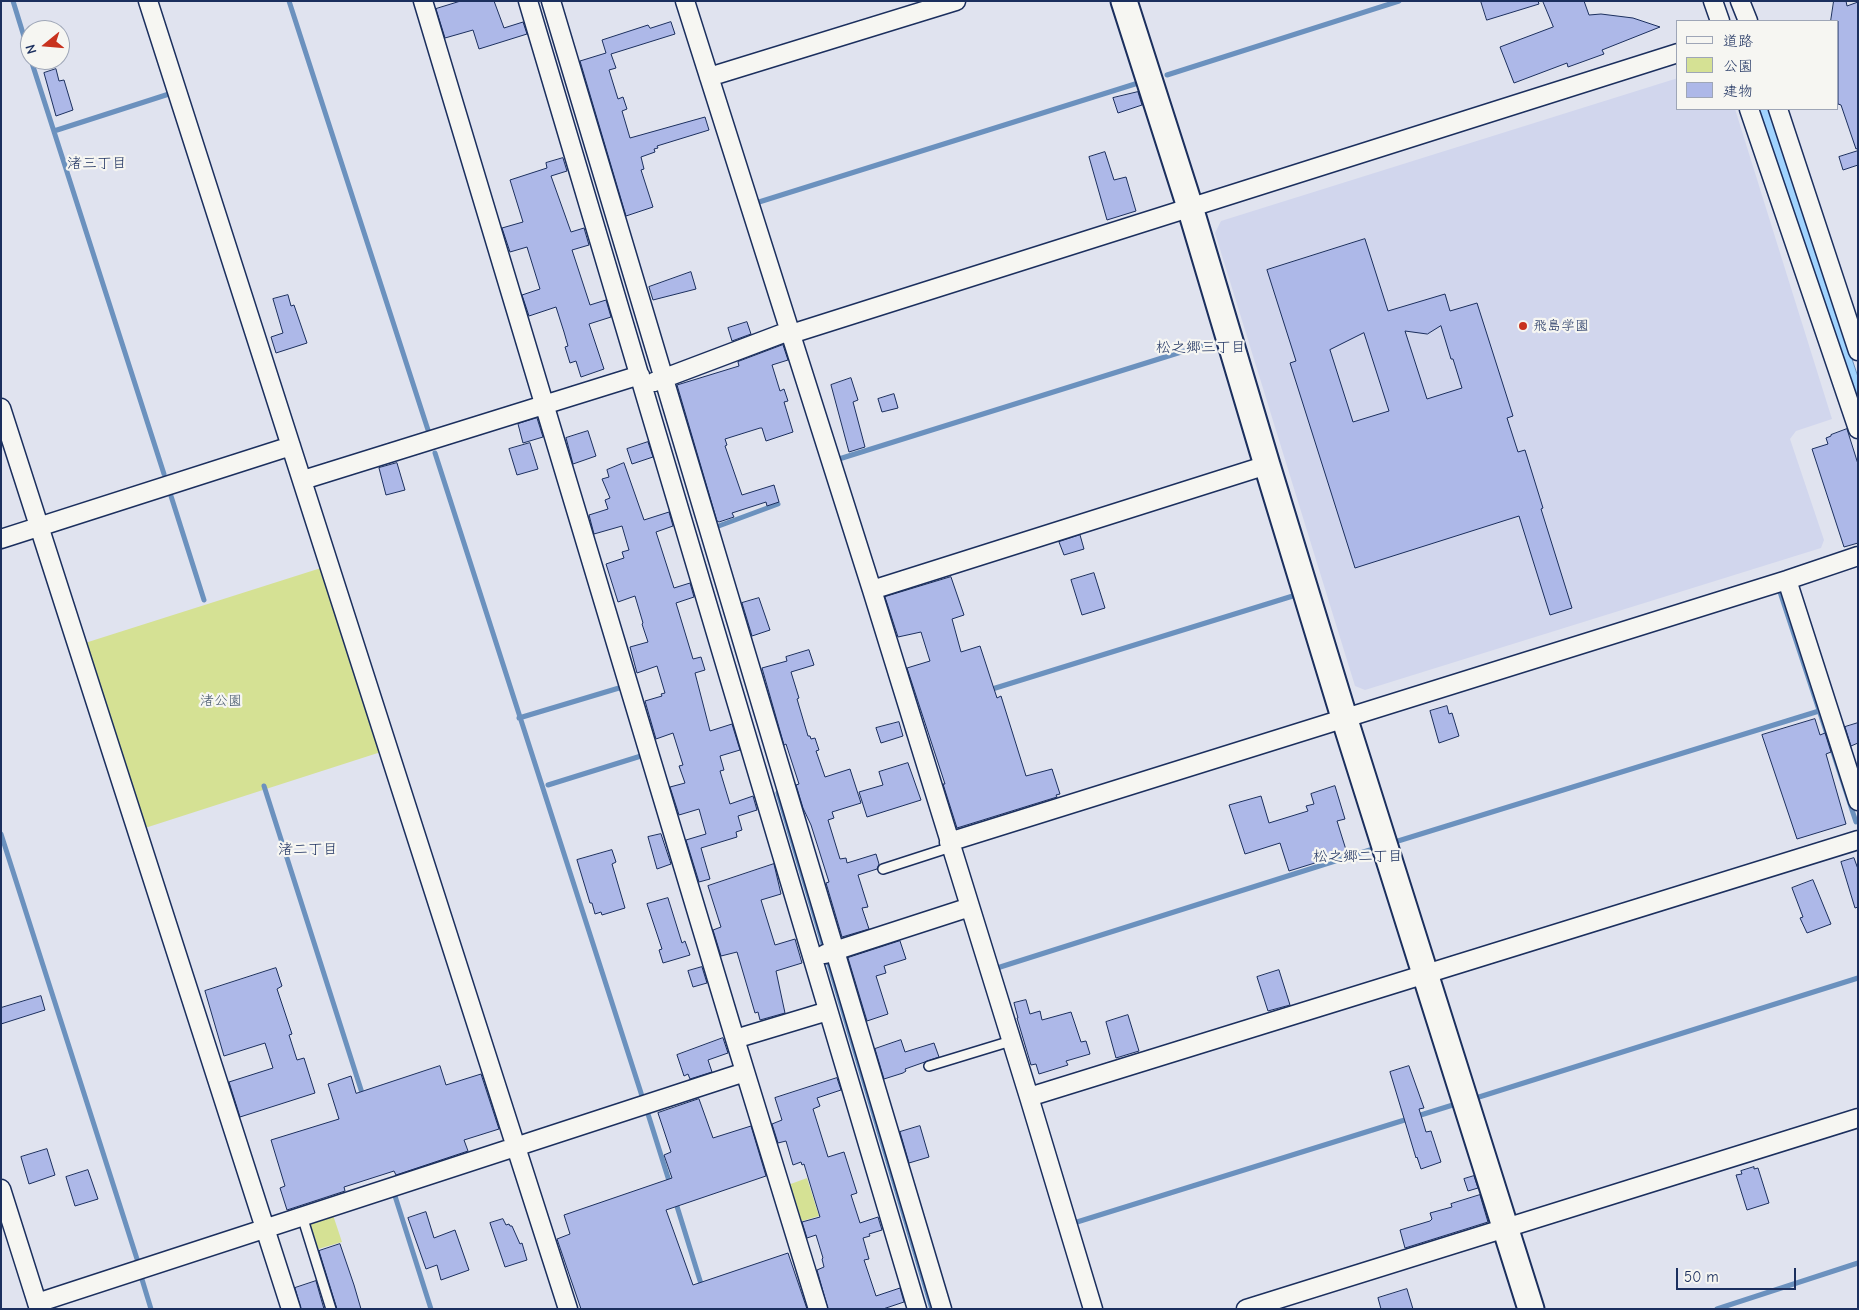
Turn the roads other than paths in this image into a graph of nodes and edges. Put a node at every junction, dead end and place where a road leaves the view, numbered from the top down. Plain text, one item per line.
1 (148, 1) edge
2 (423, 1) edge
3 (528, 1) edge
4 (551, 1) edge
5 (685, 1) edge
6 (956, 1) edge
7 (1124, 1) edge
8 (1713, 1) edge
9 (1740, 1) edge
10 (1720, 20) edge
11 (1748, 20) edge
12 (1676, 54) edge
13 (709, 77) junction
14 (1749, 110) edge
15 (1778, 110) edge
16 (1190, 207) junction
17 (1838, 286) junction
18 (1813, 295) junction
19 (790, 332) junction
20 (1858, 351) edge
21 (652, 380) junction
22 (545, 405) junction
23 (1, 408) edge
24 (1858, 429) edge
25 (291, 446) junction
26 (1267, 465) junction
27 (302, 480) junction
28 (39, 526) junction
29 (1, 539) edge
30 (1858, 556) edge
31 (1787, 580) junction
32 (872, 590) junction
33 (1344, 717) junction
34 (1858, 801) edge
35 (1858, 840) edge
36 (950, 844) junction
37 (883, 869) dead end
38 (970, 907) junction
39 (825, 954) junction
40 (1425, 974) junction
41 (828, 1011) junction
42 (735, 1039) junction
43 (1011, 1041) junction
44 (929, 1066) dead end
45 (745, 1072) junction
46 (1029, 1097) junction
47 (1858, 1118) edge
48 (515, 1146) junction
49 (1, 1190) edge
50 (302, 1216) junction
51 (1504, 1227) junction
52 (265, 1228) junction
53 (38, 1306) edge
54 (291, 1309) edge
55 (331, 1309) edge
56 (568, 1309) edge
57 (818, 1309) edge
58 (917, 1309) edge
59 (942, 1309) edge
60 (1093, 1309) edge
61 (1246, 1309) edge
62 (1531, 1309) edge

1 - 25 street
2 - 22 street
3 - 21 street
4 - 21 street
5 - 13 street
6 - 13 street
7 - 16 street
8 - 10 street
9 - 11 street
12 - 16 street
13 - 19 street
14 - 18 street
15 - 17 street
16 - 19 street
16 - 26 street
17 - 18 street
17 - 20 street
18 - 24 street
19 - 21 street
19 - 32 street
21 - 22 street
21 - 39 street
21 - 39 street
22 - 27 street
22 - 42 street
23 - 28 street
25 - 27 street
25 - 28 street
26 - 32 street
26 - 33 street
27 - 48 street
28 - 29 street
28 - 52 street
30 - 31 street
31 - 33 street
31 - 34 street
32 - 36 street
33 - 36 street
33 - 40 street
35 - 40 street
36 - 37 lane
36 - 38 street
38 - 39 street
38 - 43 street
39 - 41 street
39 - 59 street
40 - 46 street
40 - 51 street
41 - 42 street
41 - 58 street
42 - 45 street
43 - 44 lane
43 - 46 street
45 - 48 street
45 - 57 street
46 - 60 street
47 - 51 street
48 - 50 street
48 - 56 street
49 - 53 street
50 - 52 street
50 - 55 lane
51 - 61 street
51 - 62 street
52 - 53 street
52 - 54 street

